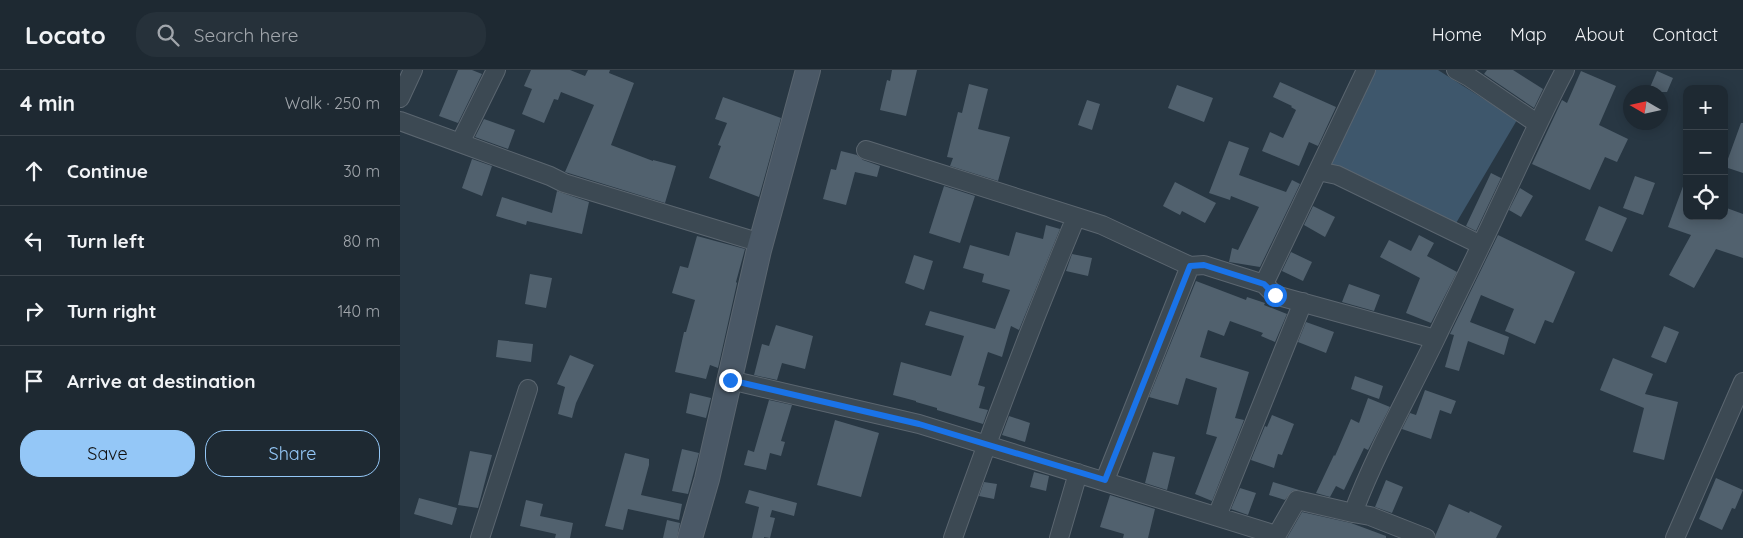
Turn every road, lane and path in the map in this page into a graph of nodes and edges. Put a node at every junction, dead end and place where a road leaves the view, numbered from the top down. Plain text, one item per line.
1 (413, 70) edge
2 (496, 70) edge
3 (808, 70) edge
4 (1366, 70) edge
5 (1456, 70) edge
6 (1564, 70) edge
7 (400, 98) edge
8 (400, 121) edge
9 (1538, 124) junction
10 (460, 143) junction
11 (866, 150) dead end
12 (1318, 171) junction
13 (1076, 217) junction
14 (762, 243) junction
15 (1481, 245) junction
16 (1190, 266) junction
17 (1264, 284) junction
18 (1303, 302) junction
19 (1435, 339) junction
20 (730, 380) junction
21 (1743, 382) edge
22 (528, 389) dead end
23 (985, 445) junction
24 (1078, 473) junction
25 (1105, 480) junction
26 (1353, 513) junction
27 (1217, 516) junction
28 (1276, 536) edge
29 (480, 538) edge
30 (690, 538) edge
31 (953, 538) edge
32 (1059, 538) edge
33 (1426, 538) edge
34 (1675, 538) edge

1 - 7 street
2 - 10 street
3 - 14 street
4 - 12 street
5 - 9 street
6 - 9 street
8 - 10 street
9 - 15 street
10 - 14 street
11 - 13 street
12 - 15 street
12 - 17 street
13 - 16 street
13 - 23 street
14 - 20 street
15 - 19 street
16 - 17 street
16 - 25 street
17 - 18 street
18 - 19 street
18 - 27 street
19 - 26 street
20 - 23 street
20 - 30 street
21 - 34 street
22 - 29 street
23 - 24 street
23 - 31 street
24 - 25 street
24 - 32 street
25 - 27 street
26 - 28 street
26 - 33 street
27 - 28 street

